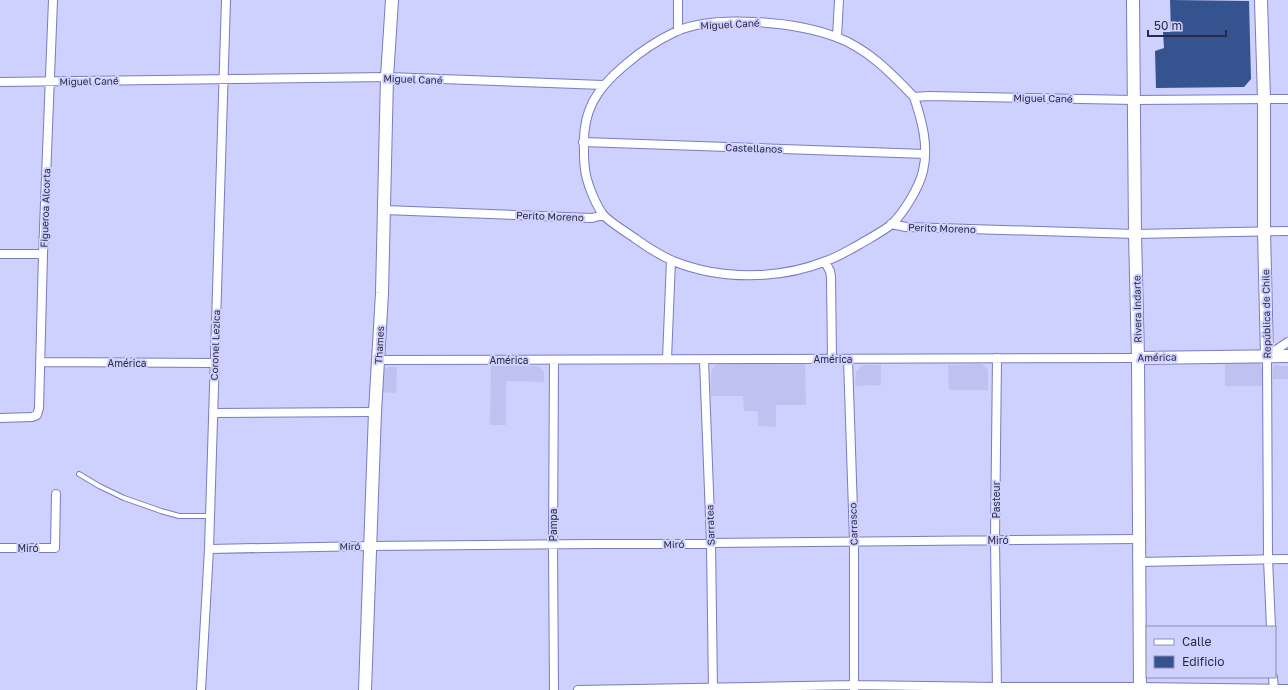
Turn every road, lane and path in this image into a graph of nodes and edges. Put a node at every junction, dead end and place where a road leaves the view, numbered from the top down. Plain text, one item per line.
1 (53, 0) edge
2 (226, 0) edge
3 (392, 0) edge
4 (678, 0) edge
5 (839, 0) edge
6 (1133, 0) edge
7 (1260, 0) edge
8 (678, 31) junction
9 (837, 37) junction
10 (387, 77) junction
11 (223, 79) junction
12 (50, 81) junction
13 (0, 82) edge
14 (603, 85) junction
15 (914, 97) junction
16 (1264, 99) junction
17 (1288, 99) edge
18 (1134, 100) junction
19 (583, 142) junction
20 (925, 154) junction
21 (384, 210) junction
22 (603, 214) junction
23 (891, 224) junction
24 (1264, 231) junction
25 (1288, 231) edge
26 (1135, 234) junction
27 (0, 254) edge
28 (43, 254) junction
29 (671, 260) junction
30 (825, 262) junction
31 (1288, 342) edge
32 (1267, 356) junction
33 (1288, 356) edge
34 (996, 358) junction
35 (1138, 358) junction
36 (667, 359) junction
37 (832, 359) junction
38 (848, 359) junction
39 (378, 360) junction
40 (554, 360) junction
41 (704, 360) junction
42 (40, 362) junction
43 (214, 363) junction
44 (375, 412) junction
45 (213, 413) junction
46 (0, 418) edge
47 (79, 474) dead end
48 (56, 494) dead end
49 (210, 516) junction
50 (1139, 539) junction
51 (995, 540) junction
52 (854, 541) junction
53 (711, 543) junction
54 (552, 545) junction
55 (370, 546) junction
56 (0, 548) edge
57 (209, 549) junction
58 (1268, 559) junction
59 (1288, 559) edge
60 (1139, 562) junction
61 (1271, 626) edge
62 (1273, 678) edge
63 (854, 687) edge
64 (713, 688) edge
65 (1140, 688) edge
66 (997, 689) edge
67 (1288, 689) edge
68 (201, 690) edge
69 (365, 690) edge
70 (554, 690) edge
71 (578, 690) edge
72 (1274, 690) edge

1 - 12 street, Figueroa Alcorta
2 - 11 street, Coronel Lezica
3 - 10 street, Thames
4 - 8 street
5 - 9 street
6 - 18 street, Rivera Indarte
7 - 16 street, República de Chile
8 - 9 street, Miguel Cané
8 - 14 street, Miguel Cané
9 - 15 street, Miguel Cané
10 - 11 street, Miguel Cané
10 - 14 street, Miguel Cané
10 - 21 street, Thames
11 - 12 street, Miguel Cané
11 - 43 street, Coronel Lezica
12 - 13 street, Miguel Cané
12 - 28 street, Figueroa Alcorta
14 - 19 street
15 - 18 street, Miguel Cané
15 - 20 street
16 - 17 street, Miguel Cané
16 - 18 street, Miguel Cané
16 - 24 street, República de Chile
18 - 26 street, Rivera Indarte
19 - 20 street, Castellanos
19 - 22 street
20 - 23 street
21 - 22 street, Perito Moreno
21 - 39 street, Thames
22 - 29 street
23 - 26 street, Perito Moreno
23 - 30 street
24 - 25 street, Perito Moreno
24 - 26 street, Perito Moreno
24 - 32 street, República de Chile
26 - 35 street, Rivera Indarte
27 - 28 street
28 - 42 street, Figueroa Alcorta
29 - 30 street
29 - 36 street
30 - 37 street
31 - 32 street
32 - 33 street, América
32 - 35 street, América
32 - 58 street, República de Chile
34 - 35 street, América
34 - 38 street, América
34 - 51 street, Pasteur
35 - 50 street, Rivera Indarte
36 - 40 street, América
36 - 41 street, América
37 - 38 street, América
37 - 41 street, América
38 - 52 street, Carrasco
39 - 40 street, América
39 - 44 street, Thames
40 - 54 street, Pampa
41 - 53 street, Sarratea
42 - 43 street, América
42 - 46 street, Figueroa Alcorta
43 - 45 street, Coronel Lezica
44 - 45 street
44 - 55 street, Thames
45 - 49 street, Coronel Lezica
47 - 49 lane
48 - 56 street, Miró
49 - 57 street, Coronel Lezica
50 - 51 street, Miró
50 - 60 street, Rivera Indarte
51 - 52 street, Miró
51 - 66 street, Pasteur
52 - 53 street, Miró
52 - 63 street, Carrasco
53 - 54 street, Miró
53 - 64 street, Sarratea
54 - 55 street, Miró
54 - 70 street, Pampa
55 - 57 street, Miró
55 - 69 street, Thames
57 - 68 street, Coronel Lezica
58 - 59 street
58 - 60 street
58 - 61 street, República de Chile
60 - 65 street, Rivera Indarte
62 - 72 street
63 - 64 street
63 - 66 street
64 - 71 street
65 - 66 street
65 - 72 street
67 - 72 street

